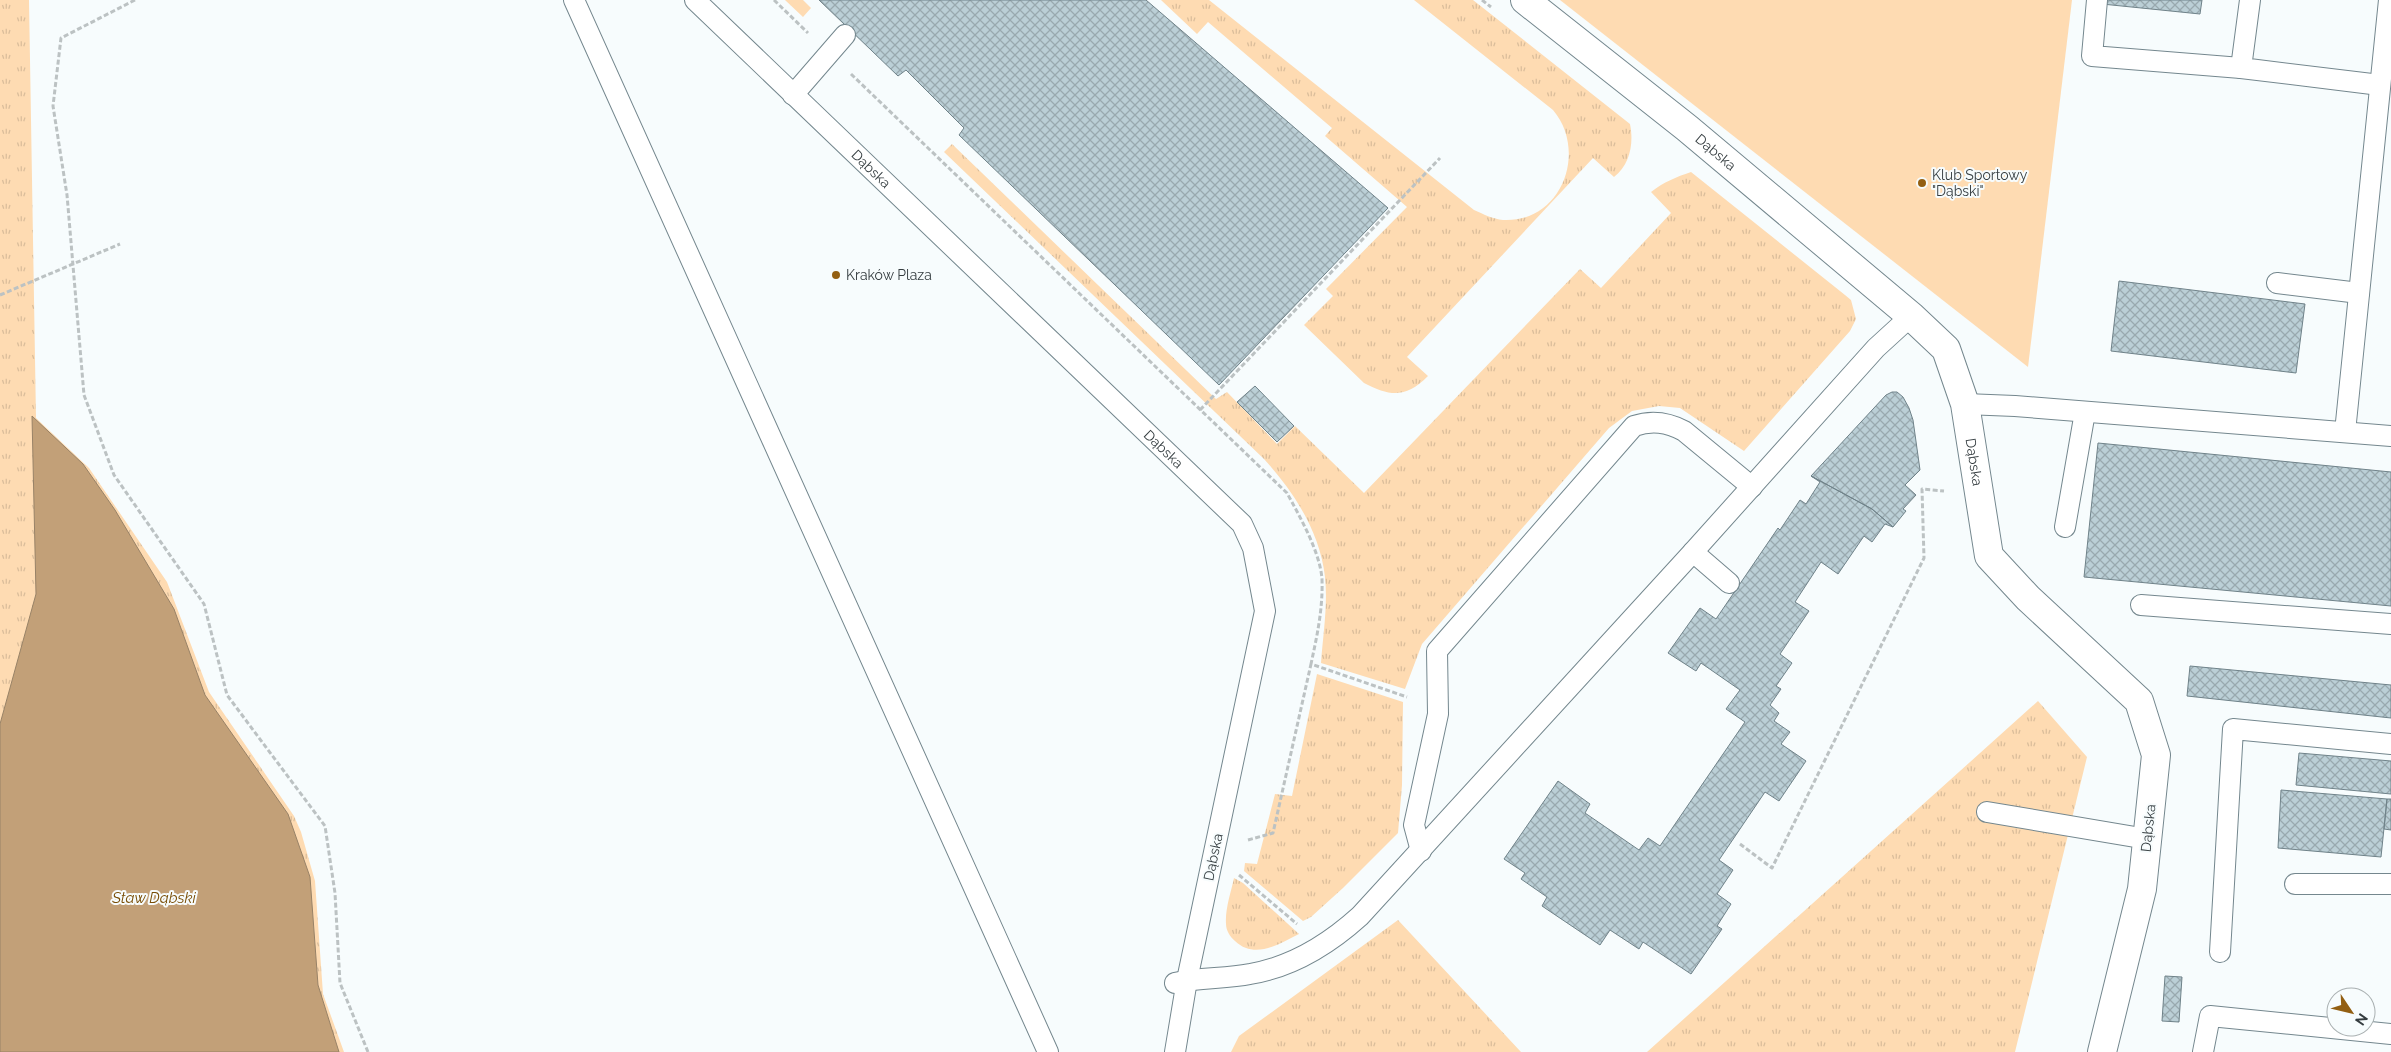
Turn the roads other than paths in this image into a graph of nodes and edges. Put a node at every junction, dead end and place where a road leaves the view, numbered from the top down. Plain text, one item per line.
1 (574, 0) edge
2 (695, 0) edge
3 (1525, 0) edge
4 (2097, 0) edge
5 (2250, 0) edge
6 (2389, 0) edge
7 (845, 35) dead end
8 (2241, 68) junction
9 (2380, 85) junction
10 (793, 95) junction
11 (2277, 283) dead end
12 (2359, 293) junction
13 (1911, 316) junction
14 (1965, 404) junction
15 (2085, 412) junction
16 (2345, 432) junction
17 (2391, 436) edge
18 (1752, 487) junction
19 (2065, 527) dead end
20 (1693, 552) junction
21 (1729, 583) dead end
22 (2141, 605) dead end
23 (2391, 624) edge
24 (2391, 744) edge
25 (1987, 812) dead end
26 (2147, 839) junction
27 (1421, 851) junction
28 (2294, 884) dead end
29 (2391, 884) edge
30 (2220, 952) dead end
31 (1180, 982) junction
32 (2391, 1034) edge
33 (1048, 1052) edge
34 (1175, 1052) edge
35 (2102, 1052) edge
36 (2203, 1052) edge

1 - 33 lane
2 - 10 lane, Dąbska
3 - 13 street, Dąbska
4 - 8 lane
5 - 8 lane
6 - 9 lane
7 - 10 lane
8 - 9 lane
9 - 12 lane
10 - 31 lane, Dąbska
11 - 12 lane
12 - 16 lane
13 - 14 street, Dąbska
13 - 18 lane
14 - 15 lane
14 - 26 street, Dąbska
15 - 16 lane
15 - 19 lane
16 - 17 lane
18 - 20 lane
18 - 27 lane
20 - 21 lane
20 - 27 lane
22 - 23 lane
24 - 30 lane
25 - 26 lane
26 - 35 street, Dąbska
27 - 31 lane
28 - 29 lane
31 - 34 lane, Dąbska
32 - 36 lane

